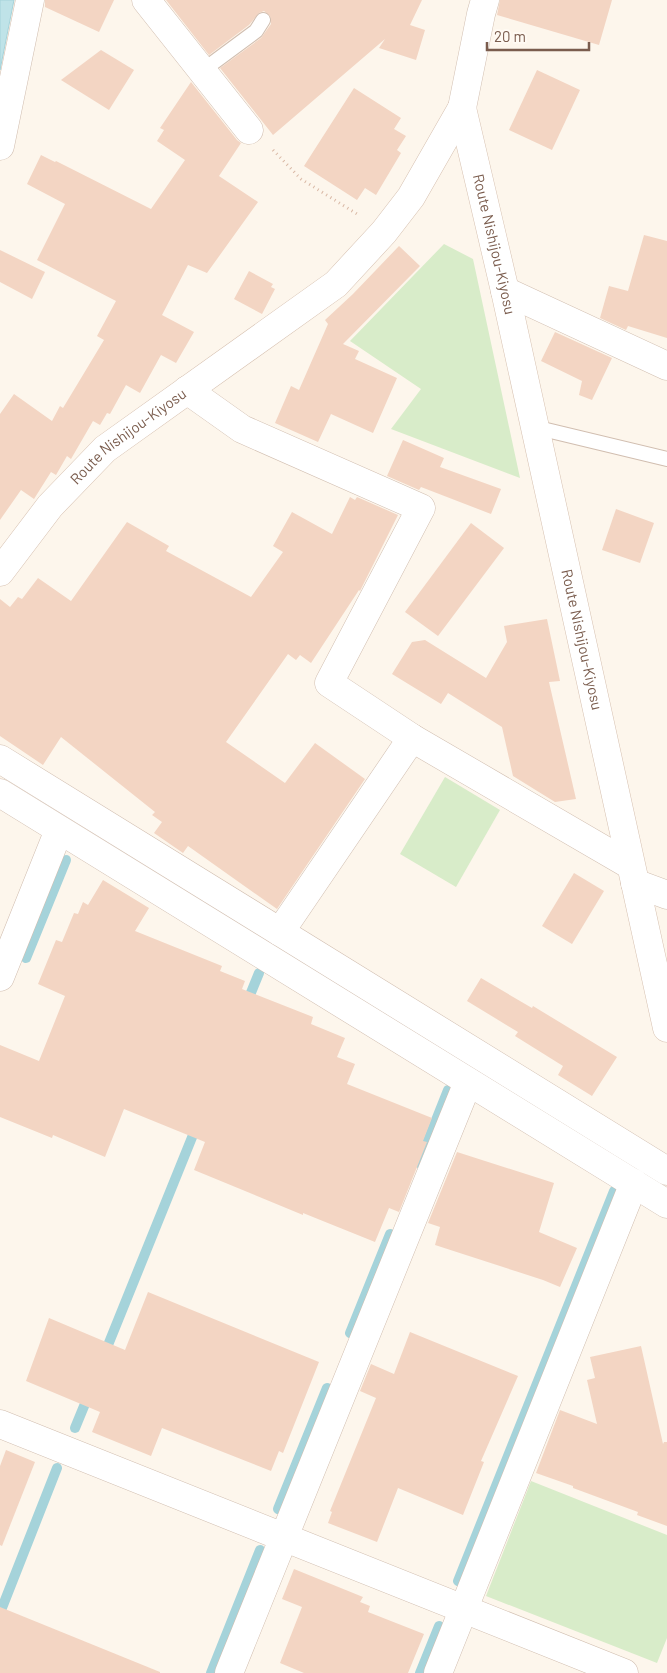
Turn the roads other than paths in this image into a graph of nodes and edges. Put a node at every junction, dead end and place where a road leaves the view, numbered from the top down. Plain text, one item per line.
1 (30, 0) edge
2 (146, 0) edge
3 (485, 0) edge
4 (263, 20) dead end
5 (202, 71) junction
6 (462, 108) junction
7 (249, 130) road end
8 (0, 146) edge
9 (505, 291) junction
10 (667, 366) edge
11 (187, 390) junction
12 (534, 427) junction
13 (667, 459) edge
14 (0, 572) edge
15 (412, 738) junction
16 (0, 759) edge
17 (0, 793) edge
18 (59, 830) junction
19 (633, 874) junction
20 (667, 896) edge
21 (280, 932) junction
22 (0, 977) edge
23 (667, 1028) edge
24 (468, 1082) junction
25 (667, 1171) edge
26 (634, 1183) junction
27 (667, 1204) edge
28 (0, 1424) edge
29 (283, 1537) junction
30 (464, 1609) junction
31 (229, 1673) edge
32 (438, 1673) edge
33 (624, 1673) edge

1 - 8 street
2 - 5 street
3 - 6 street
4 - 5 lane
5 - 7 street
6 - 9 street, Route Nishijou-Kiyosu
6 - 11 street, Route Nishijou-Kiyosu
9 - 10 street
9 - 12 street, Route Nishijou-Kiyosu
11 - 14 street, Route Nishijou-Kiyosu
11 - 15 street
12 - 13 lane
12 - 19 street, Route Nishijou-Kiyosu
15 - 19 street
15 - 21 street
16 - 21 street
17 - 18 street
18 - 22 street
18 - 24 street
19 - 20 street
19 - 23 street, Route Nishijou-Kiyosu
21 - 25 street
24 - 26 street
24 - 29 street
26 - 27 street
26 - 30 street
28 - 29 street
29 - 30 street
29 - 31 street
30 - 32 street
30 - 33 street

